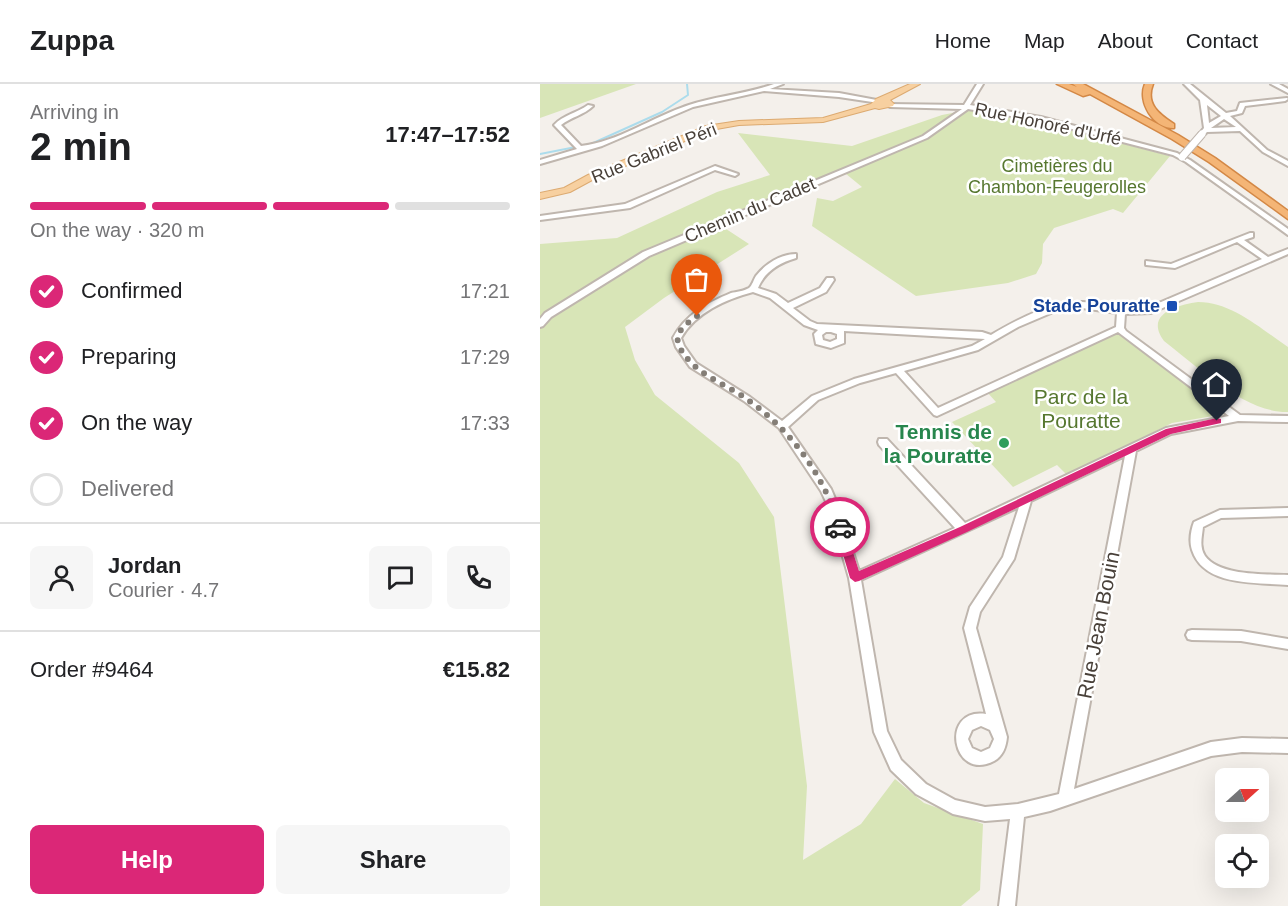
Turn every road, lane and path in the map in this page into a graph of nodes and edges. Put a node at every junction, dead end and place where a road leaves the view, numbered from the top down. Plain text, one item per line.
1 (780, 84) edge
2 (916, 84) edge
3 (980, 84) edge
4 (1061, 84) edge
5 (1077, 84) edge
6 (1086, 84) edge
7 (1149, 84) edge
8 (1187, 84) edge
9 (1274, 84) edge
10 (760, 91) junction
11 (1288, 91) edge
12 (1285, 99) dead end
13 (1204, 101) junction
14 (882, 103) junction
15 (1117, 105) junction
16 (590, 106) dead end
17 (966, 106) junction
18 (1223, 115) junction
19 (1242, 129) junction
20 (1205, 131) junction
21 (621, 136) junction
22 (1182, 157) junction
23 (540, 162) edge
24 (1288, 164) edge
25 (735, 174) dead end
26 (1242, 176) junction
27 (540, 196) edge
28 (1288, 208) edge
29 (1288, 216) edge
30 (540, 218) edge
31 (1288, 233) edge
32 (1250, 234) dead end
33 (1238, 239) junction
34 (1288, 251) edge
35 (793, 256) dead end
36 (1268, 260) junction
37 (1149, 263) dead end
38 (830, 280) dead end
39 (753, 289) junction
40 (787, 307) junction
41 (1121, 311) junction
42 (540, 324) edge
43 (1120, 328) junction
44 (993, 338) junction
45 (897, 369) junction
46 (1238, 418) junction
47 (1288, 419) edge
48 (782, 426) junction
49 (883, 442) dead end
50 (1131, 450) junction
51 (1027, 498) junction
52 (1288, 512) edge
53 (963, 530) junction
54 (855, 578) junction
55 (1288, 580) edge
56 (1192, 635) dead end
57 (1288, 644) edge
58 (997, 730) dead end
59 (1288, 746) edge
60 (1065, 799) junction
61 (1018, 812) junction
62 (1007, 906) edge

1 - 10 street
2 - 14 main road, Rue Gabriel Péri
3 - 17 street
4 - 15 highway
5 - 15 highway
6 - 26 highway
7 - 26 highway
8 - 13 street
9 - 11 street
10 - 14 street, Rue Honoré d'Urfé
10 - 21 street
12 - 18 street
13 - 18 street
13 - 20 street
14 - 17 street, Rue Honoré d'Urfé
14 - 27 main road, Rue Gabriel Péri
15 - 29 highway
16 - 21 street
17 - 22 street, Rue Honoré d'Urfé
17 - 42 street, Chemin du Cadet
18 - 19 street
18 - 20 street
19 - 20 street
19 - 24 street
20 - 22 street, bridge
21 - 23 street
22 - 31 street, Rue Honoré d'Urfé
25 - 30 street
26 - 28 highway
32 - 33 street
33 - 36 street
33 - 37 street
34 - 36 street
35 - 39 street
36 - 41 street
38 - 40 street
39 - 40 street
39 - 48 street
40 - 44 street
41 - 43 street
41 - 44 street
43 - 45 street
43 - 46 street
44 - 45 street
45 - 48 street
46 - 47 street
46 - 50 street
48 - 54 street
49 - 53 street
50 - 51 street
50 - 60 street, Rue Jean Bouin
51 - 53 street
51 - 58 street
52 - 55 street
53 - 54 street
54 - 61 street
56 - 57 street
59 - 60 street
60 - 61 street
61 - 62 street

